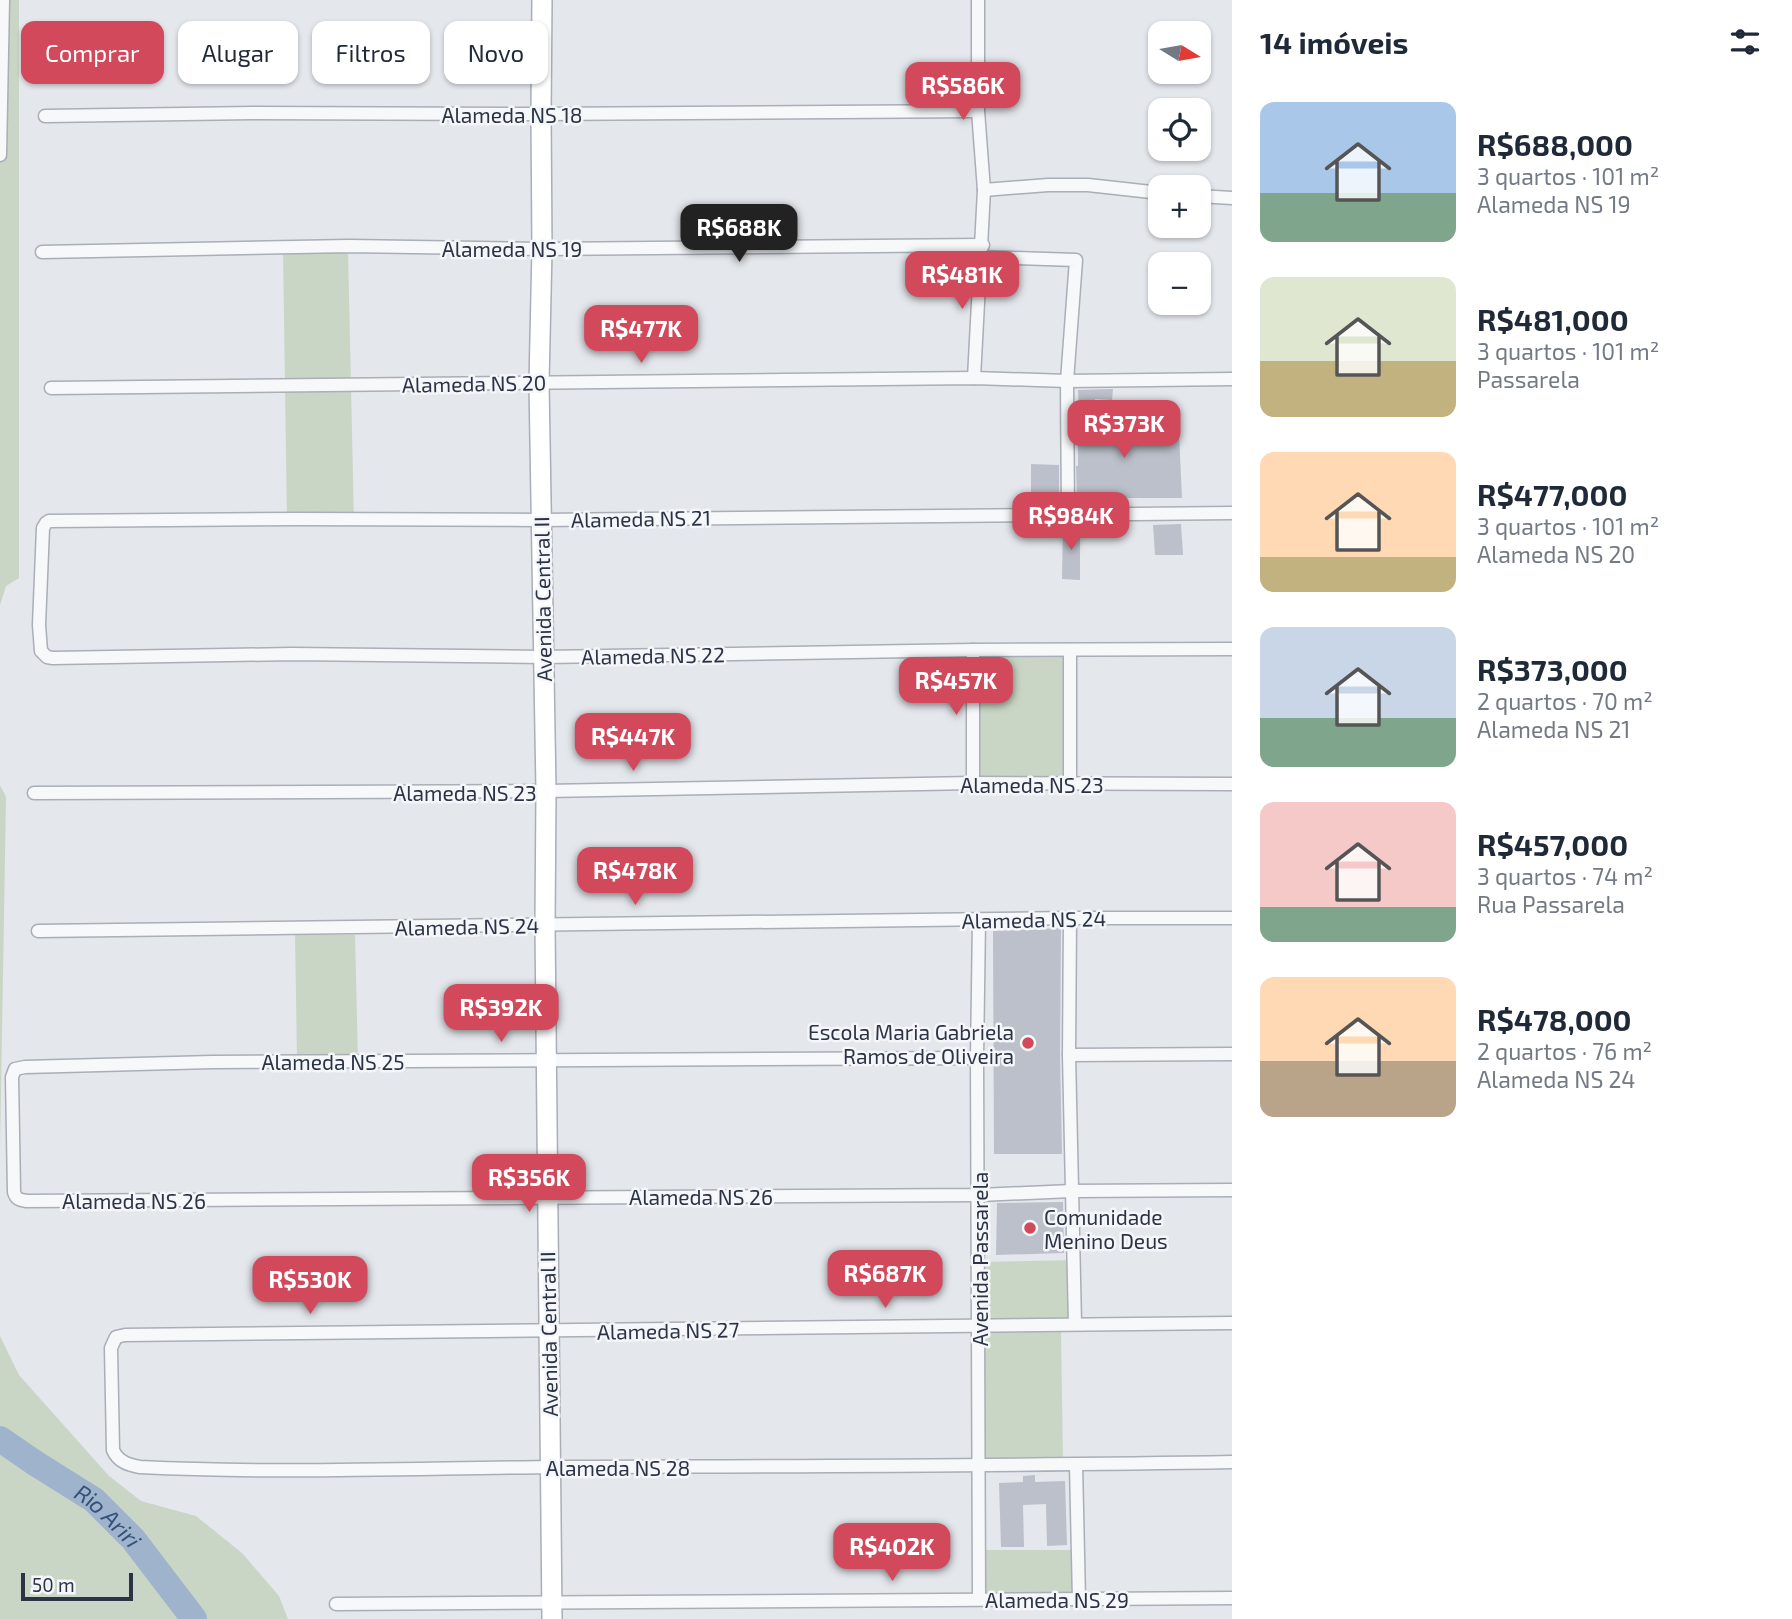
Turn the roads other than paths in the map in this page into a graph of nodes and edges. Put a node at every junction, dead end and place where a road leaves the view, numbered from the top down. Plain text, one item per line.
1 (3, 0) edge
2 (542, 0) edge
3 (978, 0) edge
4 (978, 111) junction
5 (541, 114) junction
6 (45, 116) dead end
7 (0, 155) edge
8 (985, 190) junction
9 (1148, 192) edge
10 (1211, 197) edge
11 (1232, 198) edge
12 (542, 249) junction
13 (982, 251) junction
14 (42, 253) dead end
15 (974, 379) junction
16 (1232, 379) edge
17 (1067, 381) junction
18 (539, 383) junction
19 (51, 388) dead end
20 (1232, 513) edge
21 (1068, 514) junction
22 (541, 520) junction
23 (49, 521) joint
24 (1232, 649) edge
25 (973, 650) junction
26 (1070, 650) junction
27 (544, 657) junction
28 (973, 783) junction
29 (1232, 784) edge
30 (1070, 785) junction
31 (546, 791) junction
32 (34, 793) dead end
33 (1070, 918) junction
34 (1232, 918) edge
35 (979, 920) junction
36 (545, 925) junction
37 (38, 931) dead end
38 (1232, 1054) edge
39 (1069, 1055) junction
40 (977, 1058) junction
41 (546, 1060) junction
42 (25, 1067) joint
43 (1232, 1190) edge
44 (1072, 1191) junction
45 (979, 1195) junction
46 (547, 1197) junction
47 (1232, 1323) edge
48 (1075, 1324) junction
49 (979, 1325) junction
50 (548, 1331) junction
51 (111, 1348) joint
52 (1232, 1462) edge
53 (979, 1465) junction
54 (1076, 1465) junction
55 (550, 1467) junction
56 (1232, 1598) edge
57 (979, 1599) junction
58 (1079, 1600) junction
59 (337, 1604) dead end
60 (552, 1611) edge

1 - 7 street
2 - 5 street, Avenida Central II
3 - 4 street
4 - 5 street, Alameda NS 18
4 - 8 street
5 - 6 street, Alameda NS 18
5 - 12 street, Avenida Central II
8 - 9 street
8 - 13 street
10 - 11 street
12 - 13 street, Alameda NS 19
12 - 14 street, Alameda NS 19
12 - 18 street, Avenida Central II
13 - 15 street
13 - 17 street, Alameda NS 19
15 - 17 street, Alameda NS 20
15 - 18 street, Alameda NS 20
16 - 17 street, Alameda NS 20
17 - 21 street
18 - 19 street, Alameda NS 20
18 - 22 street, Avenida Central II
20 - 21 street, Alameda NS 21
21 - 22 street, Alameda NS 21
22 - 23 street, Alameda NS 21
22 - 27 street, Avenida Central II
23 - 27 street, Alameda NS 22
24 - 26 street, Alameda NS 22
25 - 26 street, Alameda NS 22
25 - 27 street, Alameda NS 22
25 - 28 street
26 - 30 street
27 - 31 street, Avenida Central II
28 - 30 street, Alameda NS 23
28 - 31 street, Alameda NS 23
29 - 30 street, Alameda NS 23
31 - 32 street, Alameda NS 23
31 - 36 street, Avenida Central II
33 - 34 street, Alameda NS 24
33 - 35 street, Alameda NS 24
33 - 39 street
35 - 36 street, Alameda NS 24
35 - 40 street, Avenida Passarela
36 - 37 street, Alameda NS 24
36 - 41 street, Avenida Central II
38 - 39 street
39 - 44 street
40 - 41 street, Alameda NS 25
40 - 45 street, Avenida Passarela
41 - 42 street, Alameda NS 25
41 - 46 street, Avenida Central II
42 - 46 street, Alameda NS 26
43 - 44 street, Alameda NS 26
44 - 45 street, Alameda NS 26
44 - 48 street
45 - 46 street, Alameda NS 26
45 - 49 street, Avenida Passarela
46 - 50 street, Avenida Central II
47 - 48 street, Alameda NS 27
48 - 49 street, Alameda NS 27
49 - 50 street, Alameda NS 27
49 - 53 street, Avenida Passarela
50 - 51 street, Alameda NS 27
50 - 55 street, Avenida Central II
51 - 55 street, Alameda NS 28
52 - 54 street, Alameda NS 28
53 - 54 street, Alameda NS 28
53 - 55 street, Alameda NS 28
53 - 57 street, Avenida Passarela
54 - 58 street
55 - 60 street, Avenida Central II
56 - 58 street, Alameda NS 29
57 - 58 street, Alameda NS 29
57 - 60 street, Alameda NS 29
59 - 60 street, Alameda NS 29

